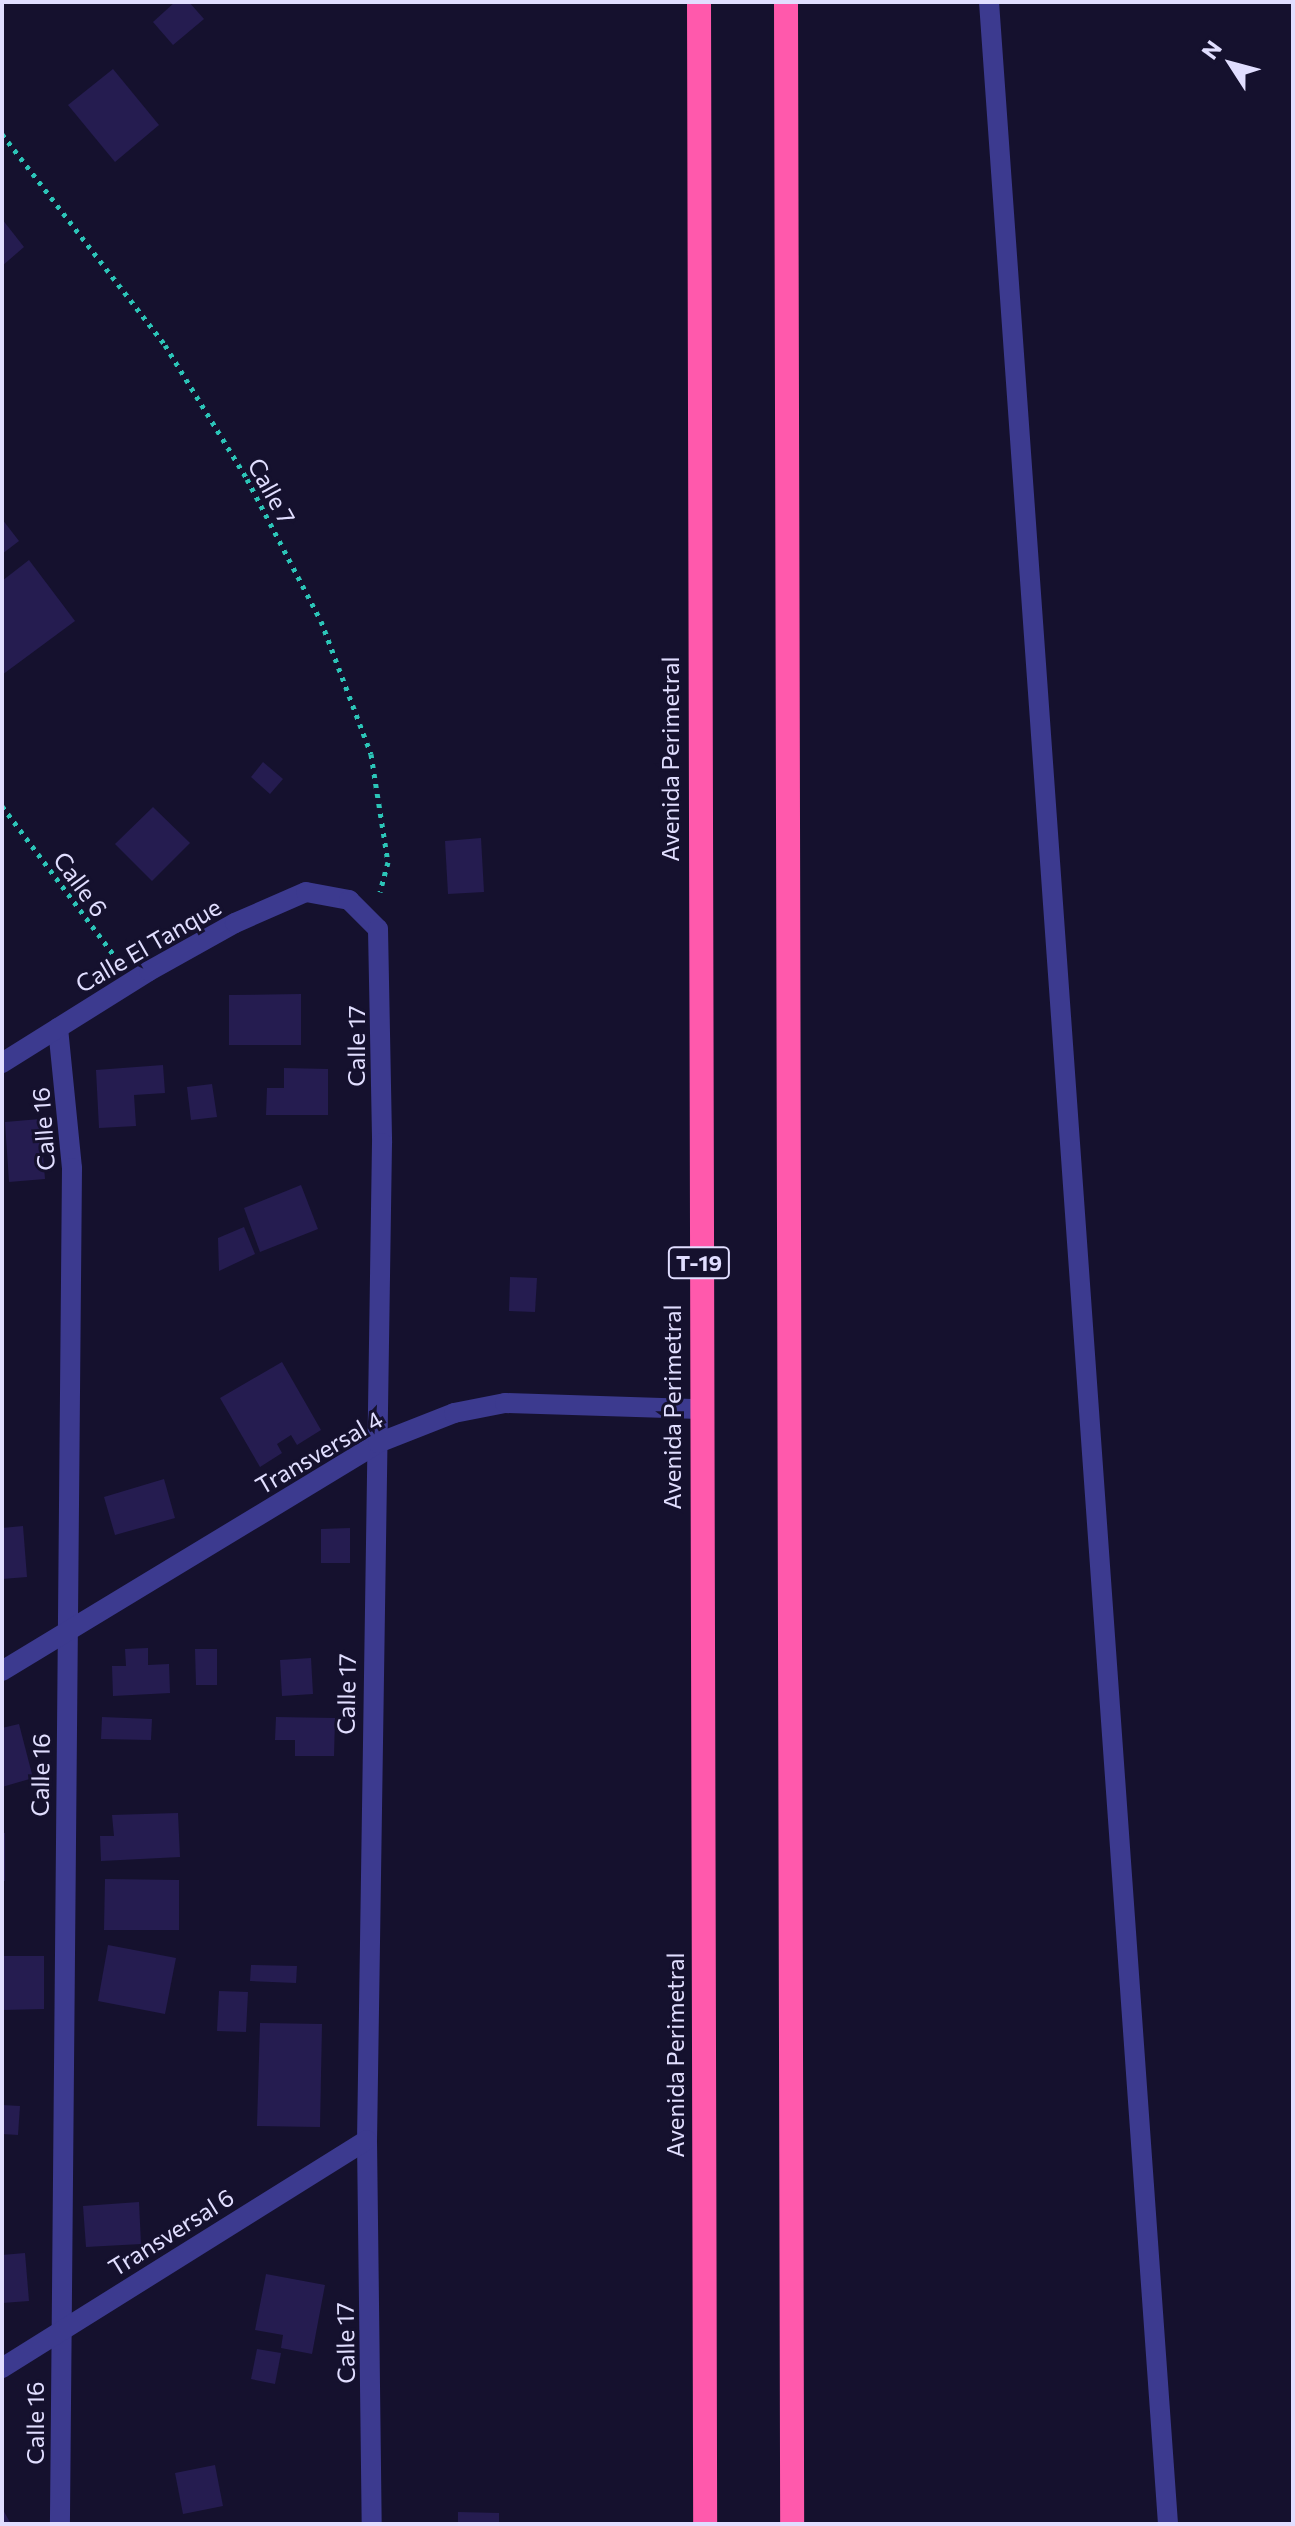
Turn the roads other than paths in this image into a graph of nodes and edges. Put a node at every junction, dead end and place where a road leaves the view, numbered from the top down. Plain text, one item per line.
1 (699, 2) edge
2 (786, 2) edge
3 (989, 2) edge
4 (328, 892) joint
5 (58, 1028) junction
6 (2, 1063) edge
7 (700, 1409) junction
8 (378, 1443) junction
9 (67, 1634) junction
10 (2, 1671) edge
11 (367, 2140) junction
12 (61, 2331) junction
13 (2, 2368) edge
14 (60, 2524) edge
15 (372, 2524) edge
16 (705, 2524) edge
17 (792, 2524) edge
18 (1168, 2524) edge

1 - 7 highway, Avenida Perimetral / T-19
2 - 17 highway
3 - 18 street
4 - 5 street, Calle El Tanque
4 - 8 street, Calle 17
5 - 6 street, Calle El Tanque
5 - 9 street, Calle 16
7 - 8 street, Transversal 4
7 - 16 highway, Avenida Perimetral / T-19
8 - 9 street, Transversal 4
8 - 11 street, Calle 17
9 - 10 street, Transversal 4
9 - 12 street, Calle 16
11 - 12 street, Transversal 6
11 - 15 street, Calle 17
12 - 13 street, Transversal 6
12 - 14 street, Calle 16

